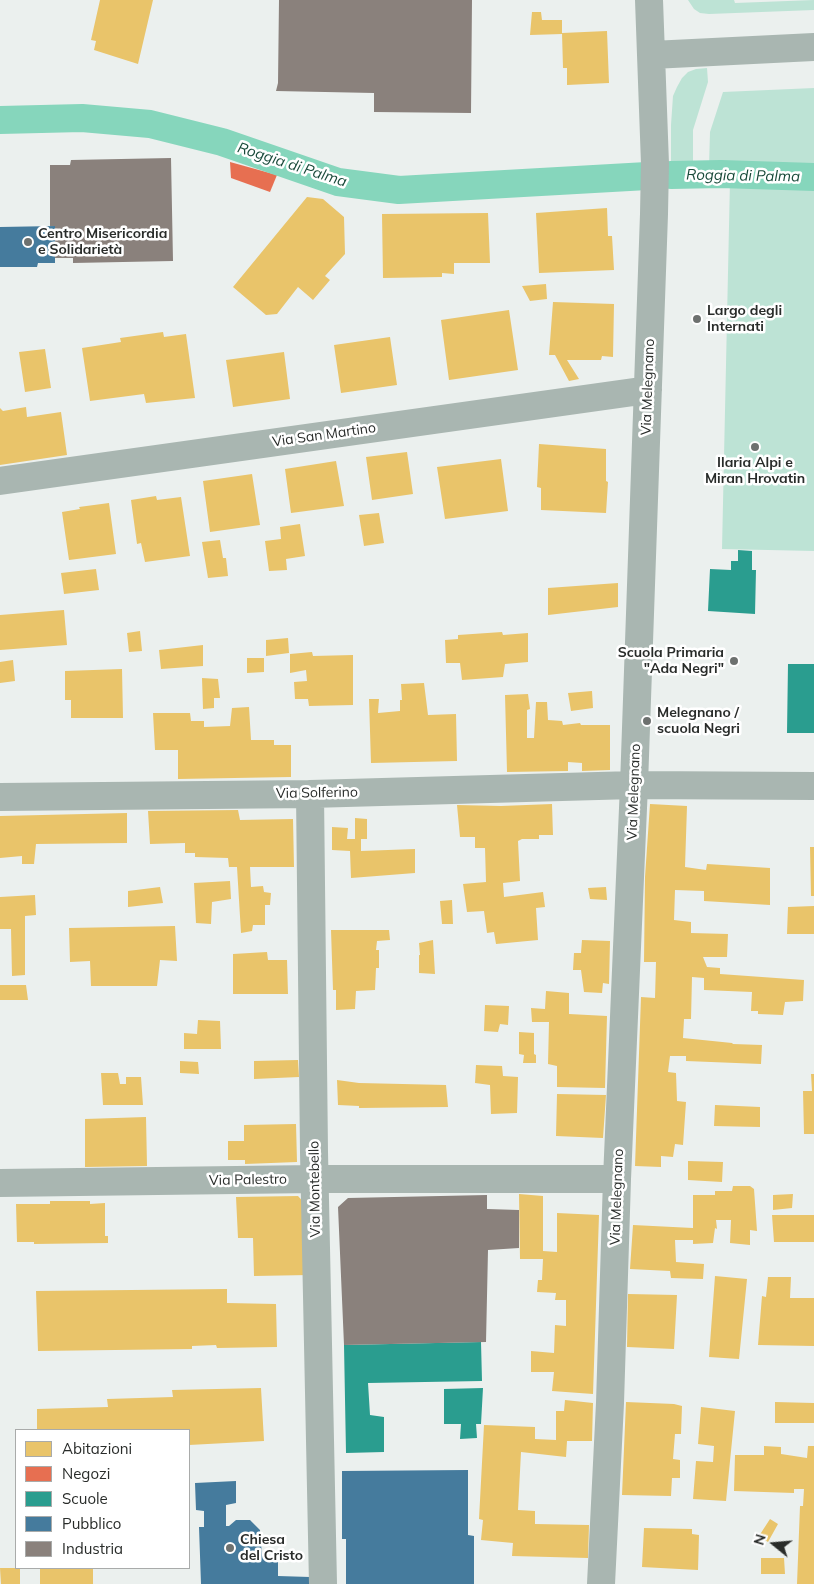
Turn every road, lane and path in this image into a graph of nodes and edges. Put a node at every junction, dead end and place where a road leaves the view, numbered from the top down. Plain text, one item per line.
1 (649, 0) edge
2 (814, 47) edge
3 (652, 55) junction
4 (648, 390) junction
5 (0, 481) edge
6 (634, 784) junction
7 (814, 786) edge
8 (310, 794) junction
9 (0, 797) edge
10 (315, 1179) junction
11 (617, 1179) junction
12 (0, 1183) edge
13 (322, 1584) edge
14 (601, 1584) edge

1 - 3 street, Via Melegnano
2 - 3 street
3 - 4 street, Via Melegnano
4 - 5 street, Via San Martino
4 - 6 street, Via Melegnano
6 - 7 street, Via Solferino
6 - 8 street, Via Solferino
6 - 11 street, Via Melegnano
8 - 9 street, Via Solferino
8 - 10 street, Via Montebello
10 - 11 street, Via Palestro
10 - 12 street, Via Palestro
10 - 13 street, Via Montebello
11 - 14 street, Via Melegnano

